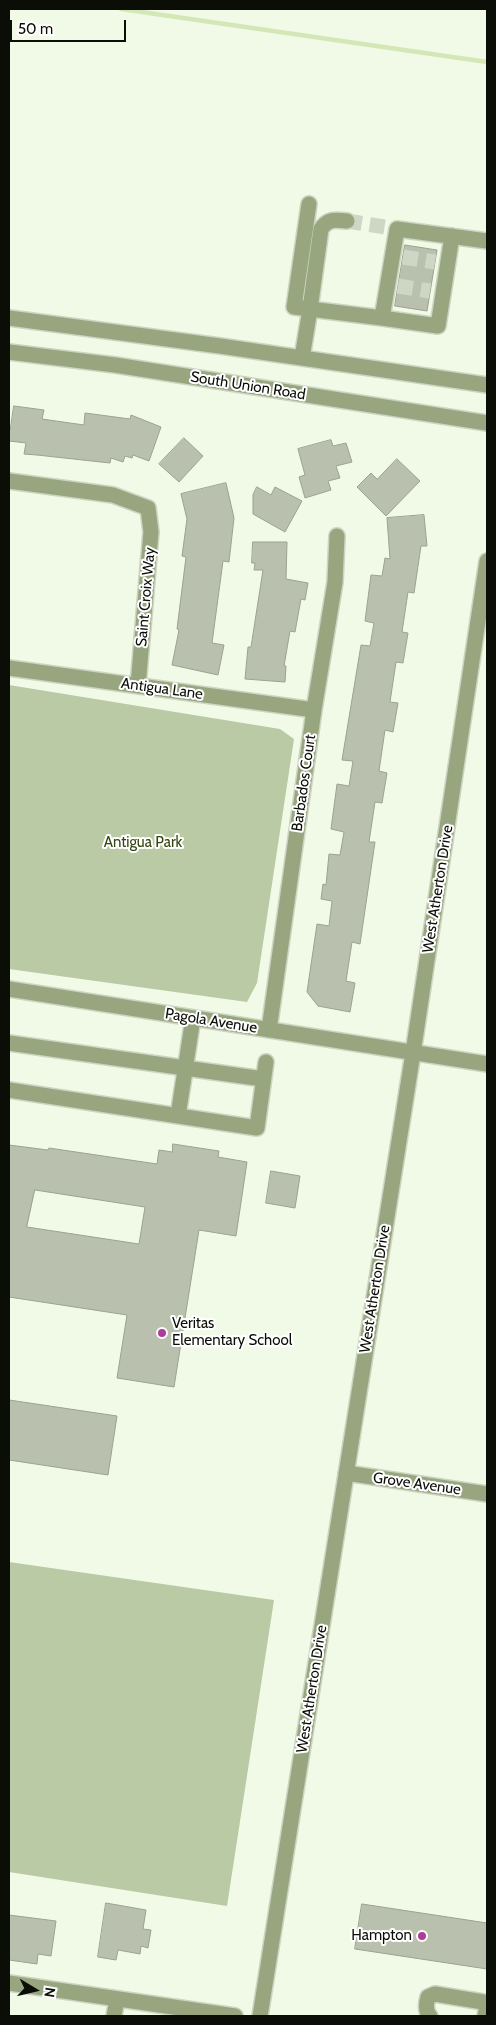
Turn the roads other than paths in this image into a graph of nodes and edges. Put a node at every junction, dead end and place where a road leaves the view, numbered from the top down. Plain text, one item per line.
1 (309, 204) dead end
2 (347, 221) tunnel mouth
3 (452, 236) junction
4 (487, 241) edge
5 (310, 309) junction
6 (9, 318) edge
7 (382, 318) junction
8 (9, 352) edge
9 (302, 358) junction
10 (487, 385) edge
11 (487, 423) edge
12 (9, 481) edge
13 (337, 536) dead end
14 (487, 561) edge
15 (9, 668) edge
16 (138, 686) junction
17 (314, 710) junction
18 (9, 988) edge
19 (193, 1018) junction
20 (269, 1030) junction
21 (9, 1044) edge
22 (413, 1053) junction
23 (266, 1062) dead end
24 (487, 1064) edge
25 (185, 1068) junction
26 (264, 1079) junction
27 (9, 1090) edge
28 (178, 1116) junction
29 (346, 1473) junction
30 (487, 1494) edge
31 (9, 1984) edge
32 (117, 1999) junction
33 (114, 2016) edge
34 (235, 2016) edge
35 (260, 2016) edge
36 (430, 2016) edge
37 (485, 2016) edge

1 - 5 street
2 - 5 street
3 - 4 street
3 - 7 street
3 - 7 street
5 - 7 street
5 - 9 street
6 - 9 street
8 - 11 street, South Union Road
9 - 10 street
12 - 16 street, Saint Croix Way
13 - 17 street, Barbados Court
14 - 22 street, West Atherton Drive
15 - 16 street, Antigua Lane
16 - 17 street, Antigua Lane
17 - 20 street, Barbados Court
18 - 19 street, Pagola Avenue
19 - 20 street, Pagola Avenue
19 - 25 street
20 - 22 street, Pagola Avenue
21 - 25 street
22 - 24 street, Pagola Avenue
22 - 29 street, West Atherton Drive
23 - 26 street
25 - 26 street
25 - 28 street
26 - 28 street
27 - 28 street
29 - 30 street, Grove Avenue
29 - 35 street, West Atherton Drive
31 - 32 street
32 - 33 street
32 - 34 street
36 - 37 street

